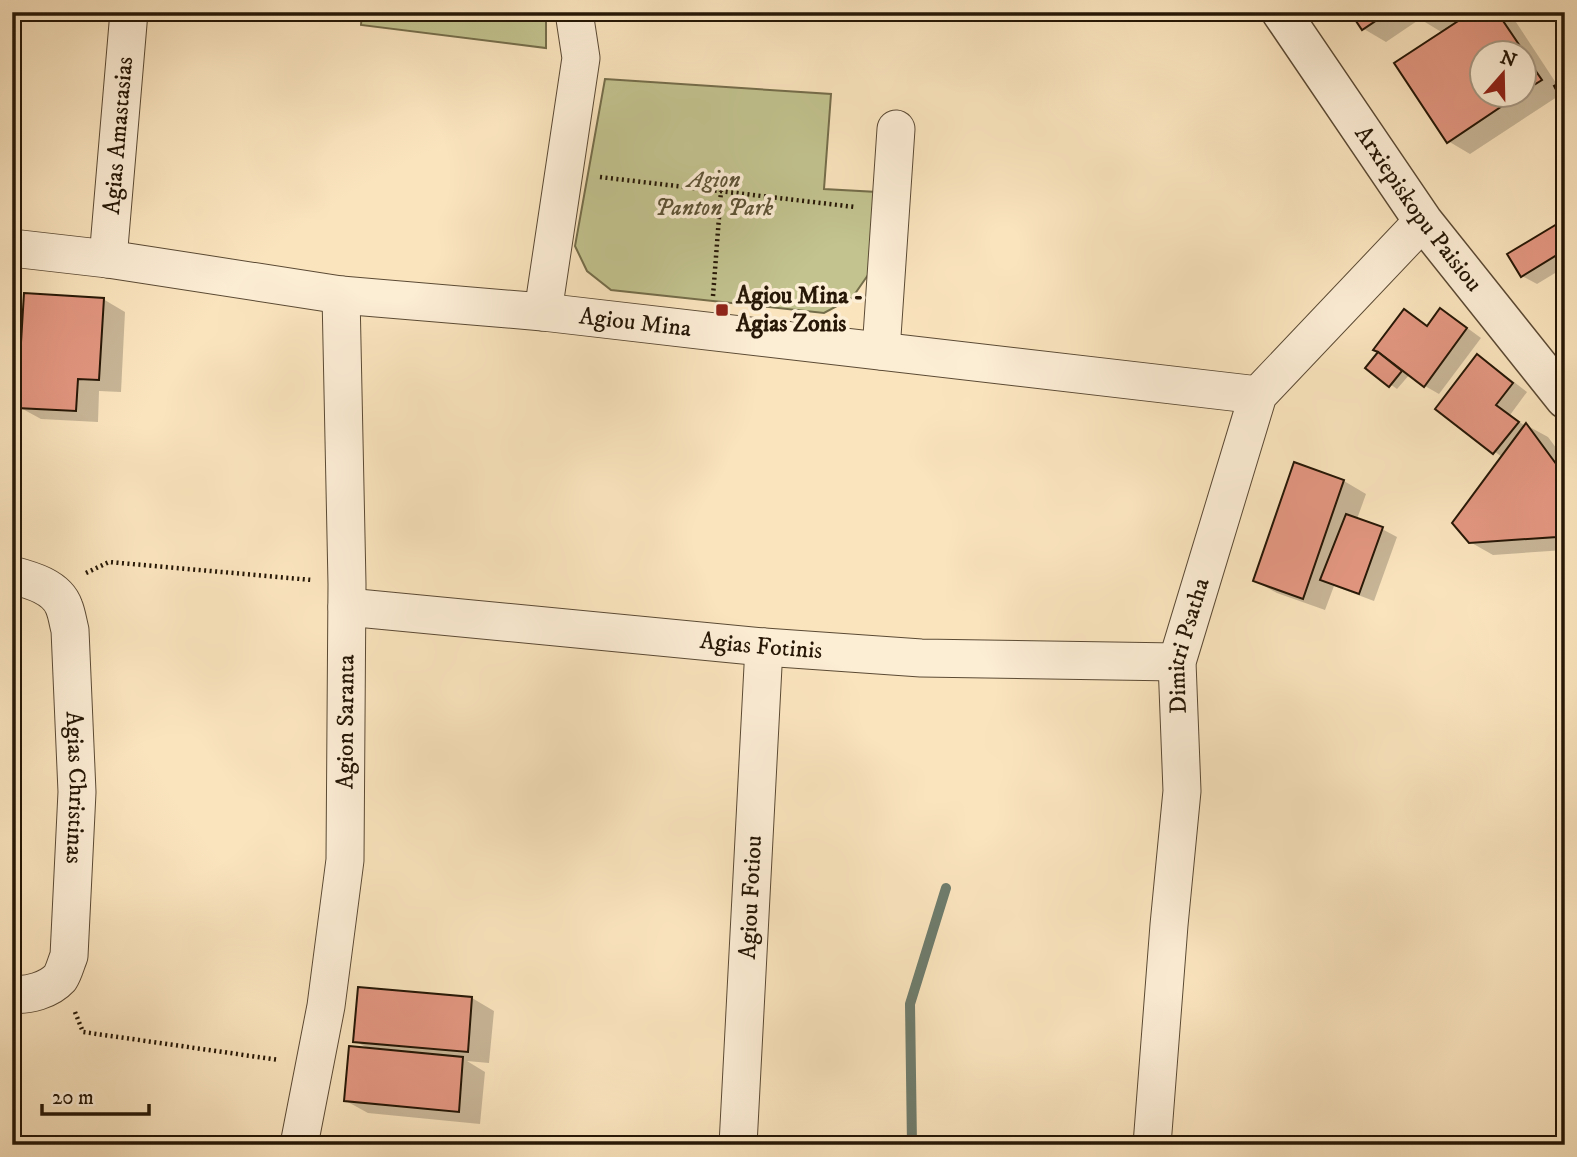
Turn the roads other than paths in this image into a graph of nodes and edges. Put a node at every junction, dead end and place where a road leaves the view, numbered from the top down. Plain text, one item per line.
1 (129, 12) edge
2 (574, 12) edge
3 (1281, 12) edge
4 (896, 129) dead end
5 (1423, 221) junction
6 (12, 247) edge
7 (108, 259) junction
8 (341, 295) junction
9 (543, 312) junction
10 (881, 351) junction
11 (1258, 395) junction
12 (1565, 399) edge
13 (12, 575) edge
14 (347, 595) junction
15 (765, 647) junction
16 (1177, 662) junction
17 (12, 994) edge
18 (299, 1145) edge
19 (738, 1145) edge
20 (1152, 1145) edge

1 - 7 street, Agias Amastasias
2 - 9 street
3 - 5 street, Arxiepiskopu Paisiou
4 - 10 street
5 - 11 street, Dimitri Psatha
5 - 12 street, Arxiepiskopu Paisiou
6 - 7 street, Agiou Mina
7 - 8 street, Agiou Mina
8 - 9 street, Agiou Mina
8 - 14 street, Agion Saranta
9 - 10 street, Agiou Mina
10 - 11 street, Agiou Mina
11 - 16 street, Dimitri Psatha
13 - 17 street, Agias Christinas
14 - 15 street, Agias Fotinis
14 - 18 street, Agion Saranta
15 - 16 street, Agias Fotinis
15 - 19 street, Agiou Fotiou
16 - 20 street, Dimitri Psatha

